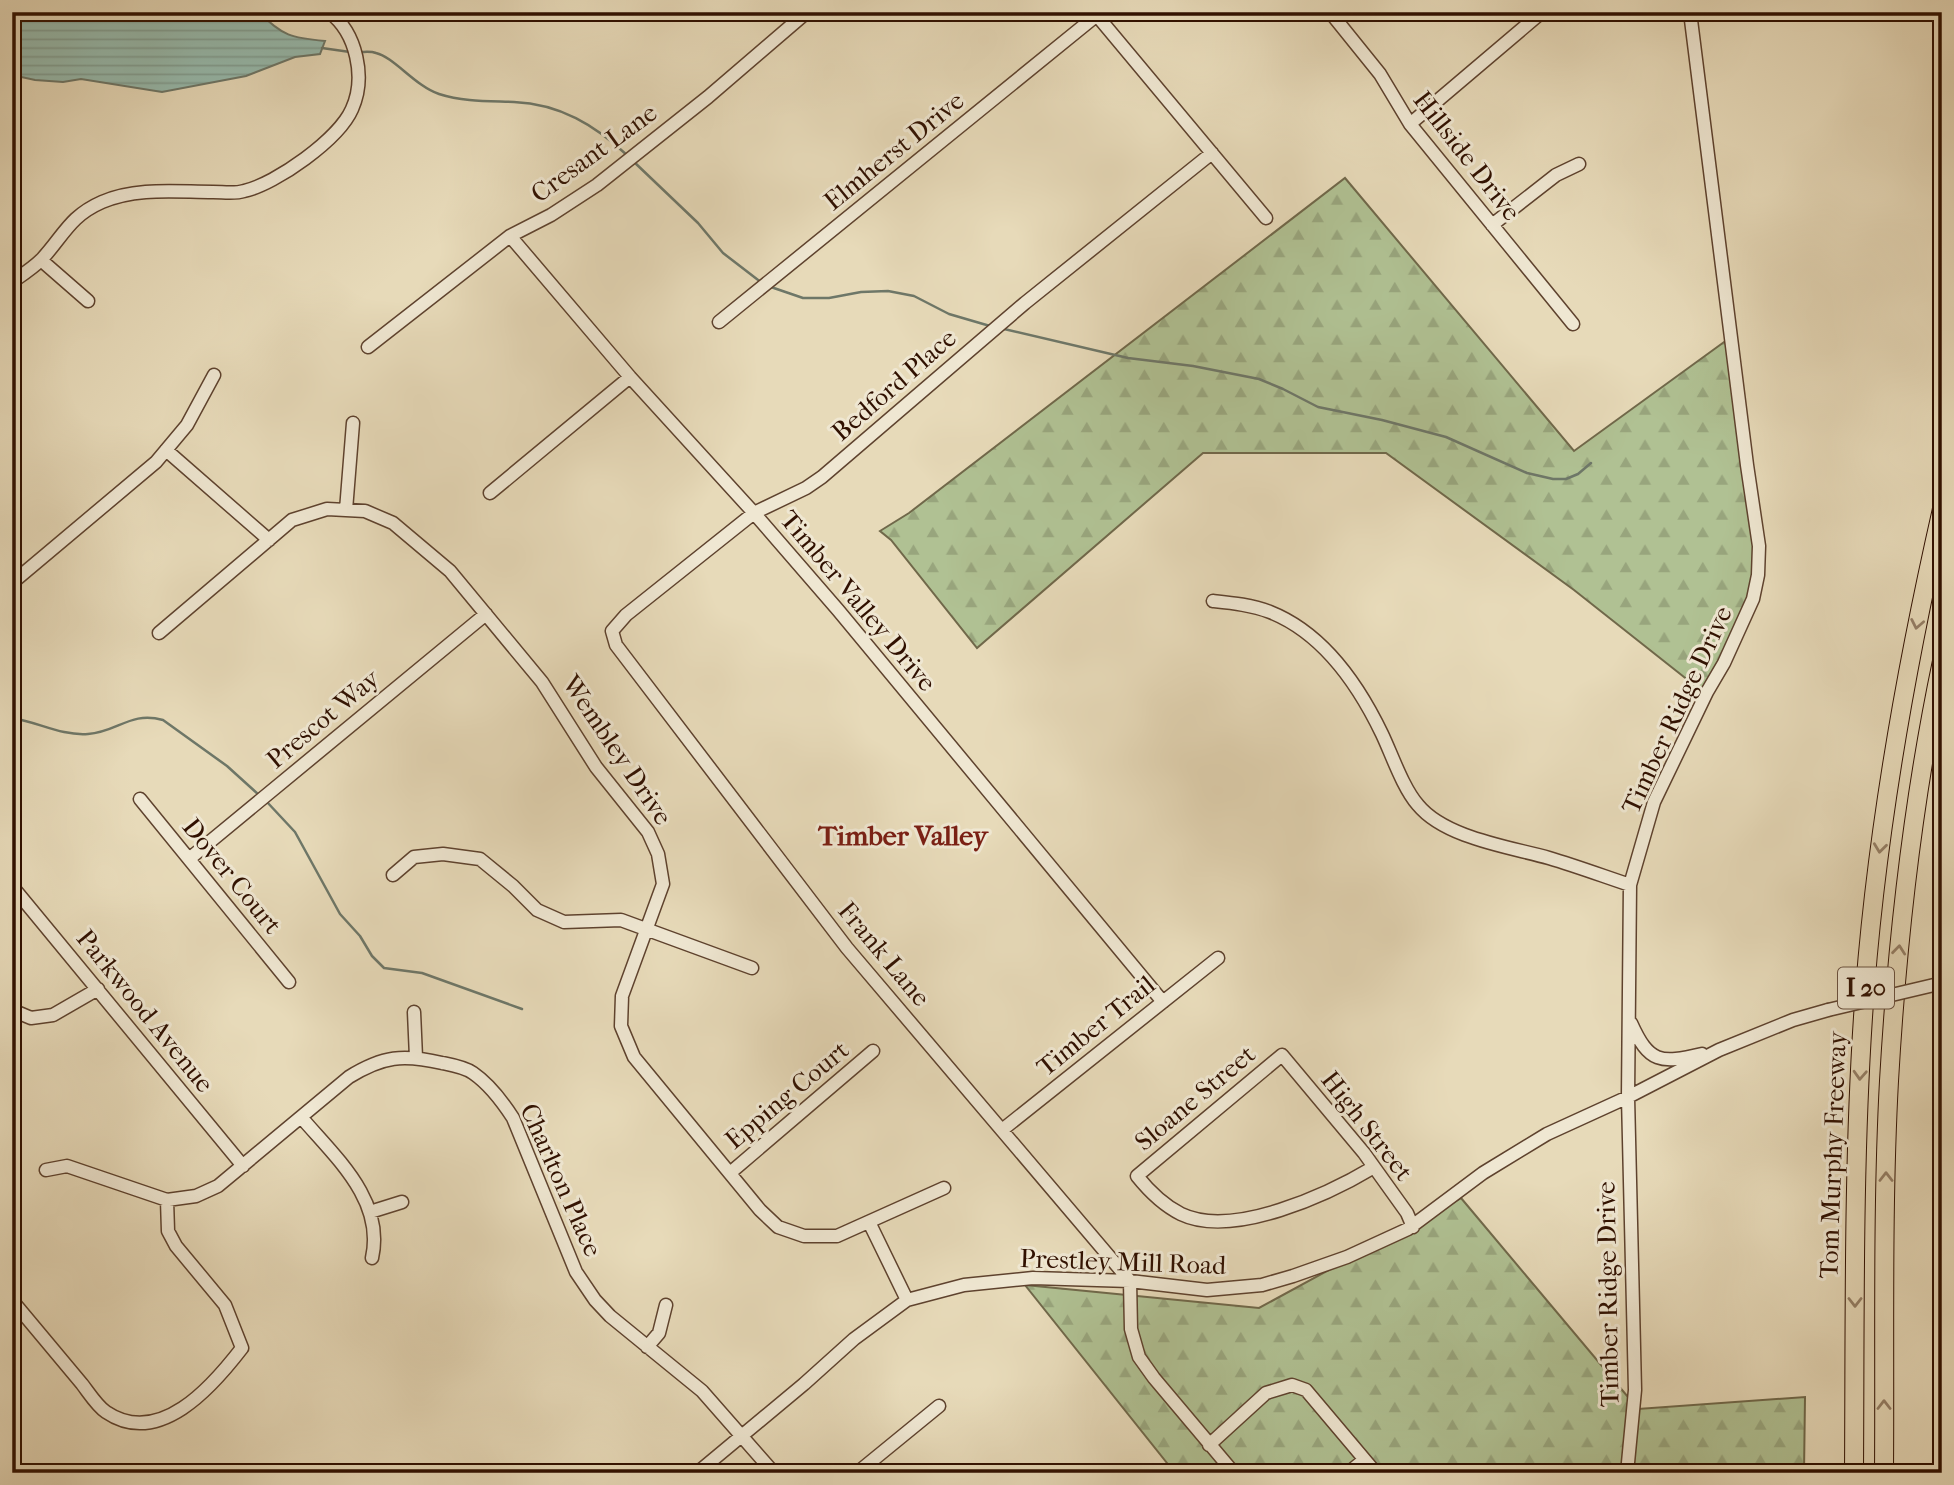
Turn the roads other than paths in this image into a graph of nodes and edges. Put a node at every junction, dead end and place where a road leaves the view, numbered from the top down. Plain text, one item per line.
1 (329, 12) edge
2 (807, 12) edge
3 (1330, 12) edge
4 (1542, 12) edge
5 (1690, 12) edge
6 (1096, 14) edge
7 (1410, 124) junction
8 (1212, 153) junction
9 (1579, 164) dead end
10 (1266, 218) dead end
11 (1492, 225) junction
12 (510, 236) junction
13 (41, 260) junction
14 (12, 282) edge
15 (88, 301) dead end
16 (719, 322) dead end
17 (1573, 324) dead end
18 (368, 347) dead end
19 (214, 375) dead end
20 (629, 377) junction
21 (353, 423) dead end
22 (166, 450) junction
23 (490, 493) dead end
24 (1942, 509) edge
25 (346, 510) junction
26 (754, 513) junction
27 (269, 540) junction
28 (12, 583) edge
29 (1213, 601) dead end
30 (486, 614) junction
31 (159, 634) dead end
32 (616, 645) joint
33 (1941, 668) edge
34 (140, 799) dead end
35 (189, 859) junction
36 (393, 875) dead end
37 (1630, 885) junction
38 (12, 886) edge
39 (647, 928) junction
40 (1218, 958) dead end
41 (752, 968) dead end
42 (289, 982) dead end
43 (1938, 984) edge
44 (98, 989) junction
45 (1163, 1002) junction
46 (12, 1010) edge
47 (414, 1012) dead end
48 (1629, 1018) junction
49 (1719, 1050) junction
50 (873, 1051) dead end
51 (1282, 1055) joint
52 (416, 1057) junction
53 (1628, 1097) junction
54 (301, 1117) junction
55 (1002, 1130) junction
56 (243, 1166) junction
57 (1374, 1167) junction
58 (46, 1170) dead end
59 (730, 1173) junction
60 (944, 1188) dead end
61 (167, 1200) junction
62 (402, 1202) dead end
63 (370, 1212) junction
64 (869, 1222) junction
65 (1413, 1227) junction
66 (372, 1258) dead end
67 (1130, 1281) junction
68 (906, 1300) junction
69 (16, 1305) dead end
70 (666, 1306) dead end
71 (647, 1347) junction
72 (939, 1406) dead end
73 (742, 1434) junction
74 (1209, 1445) junction
75 (1364, 1460) junction
76 (697, 1473) edge
77 (774, 1473) edge
78 (857, 1473) edge
79 (1234, 1473) edge
80 (1348, 1473) edge
81 (1376, 1473) edge
82 (1627, 1473) edge
83 (1854, 1473) edge
84 (1884, 1473) edge

1 - 13 street
2 - 12 street, Cresant Lane
3 - 7 street, Hillside Drive
4 - 7 street
5 - 37 street, Timber Ridge Drive
6 - 8 street
6 - 16 street, Elmherst Drive
7 - 11 street, Hillside Drive
8 - 10 street
8 - 26 street, Bedford Place
9 - 11 street
11 - 17 street, Hillside Drive
12 - 18 street, Cresant Lane
12 - 20 street, Timber Valley Drive
13 - 14 street
13 - 15 street
19 - 22 street
20 - 23 street
20 - 26 street, Timber Valley Drive
21 - 25 street
22 - 27 street
22 - 28 street
24 -> 83 highway, Tom Murphy Freeway / I 20
25 - 27 street, Wembley Drive
25 - 30 street, Wembley Drive
26 - 32 street, Bedford Place
26 - 45 street, Timber Valley Drive
27 - 31 street, Wembley Drive
29 - 37 street
30 - 35 street, Prescot Way
30 - 39 street, Wembley Drive
32 - 55 street, Frank Lane
84 -> 33 highway, Tom Murphy Freeway / I 20
34 - 35 street, Dover Court
35 - 42 street, Dover Court
36 - 39 street
37 - 48 street, Timber Ridge Drive
38 - 44 street, Parkwood Avenue
39 - 41 street
39 - 59 street, Wembley Drive
40 - 45 street, Timber Trail
43 - 49 street, Prestley Mill Road, bridge
44 - 46 street
44 - 56 street, Parkwood Avenue
45 - 55 street, Timber Trail
47 - 52 street
48 - 49 street, Prestley Mill Road
48 - 53 street, Timber Ridge Drive
49 - 53 street, Prestley Mill Road
50 - 59 street, Epping Court
51 - 57 street, High Street
51 - 57 street, Sloane Street
52 - 54 street, Charlton Place
52 - 71 street, Charlton Place
53 - 65 street, Prestley Mill Road
53 - 82 street, Timber Ridge Drive
54 - 56 street, Charlton Place
54 - 63 street
55 - 67 street, Frank Lane
56 - 61 street, Charlton Place
57 - 65 street, High Street
58 - 61 street, Charlton Place
59 - 64 street, Wembley Drive
60 - 64 street, Wembley Drive
61 - 69 street
62 - 63 street
63 - 66 street
64 - 68 street
65 - 67 street, Prestley Mill Road
67 - 68 street, Prestley Mill Road
67 - 74 street
68 - 73 street, Prestley Mill Road
70 - 71 street
71 - 73 street, Charlton Place
72 - 78 street
73 - 76 street, Prestley Mill Road
73 - 77 street, Charlton Place
74 - 75 street
74 - 79 street
75 - 80 street
75 - 81 street

